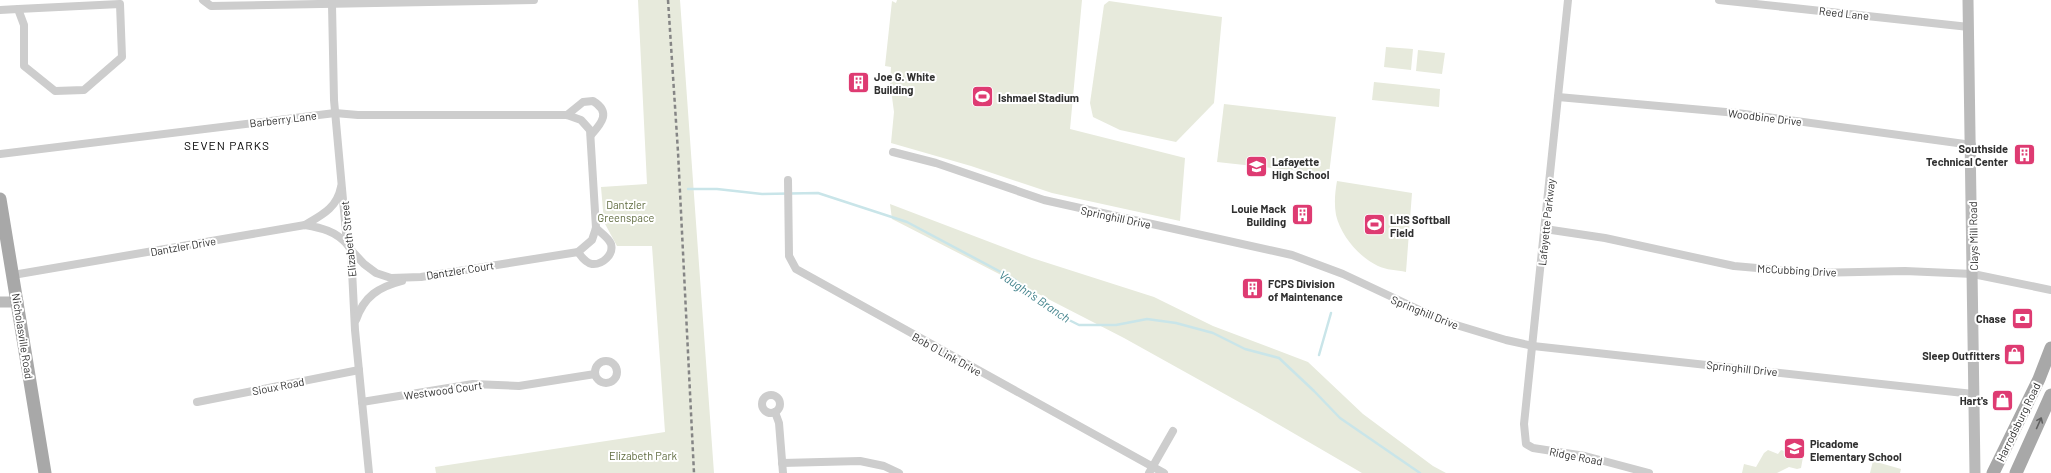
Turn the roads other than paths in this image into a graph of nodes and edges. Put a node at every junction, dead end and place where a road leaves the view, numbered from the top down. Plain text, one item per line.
1 (203, 0) edge
2 (534, 0) edge
3 (1568, 0) edge
4 (1718, 0) edge
5 (1968, 0) edge
6 (211, 3) edge
7 (332, 5) junction
8 (18, 9) junction
9 (0, 10) edge
10 (1969, 27) junction
11 (1558, 97) junction
12 (335, 113) junction
13 (567, 115) junction
14 (592, 135) junction
15 (1972, 145) junction
16 (893, 152) dead end
17 (0, 154) edge
18 (342, 179) junction
19 (788, 180) dead end
20 (0, 199) edge
21 (305, 225) junction
22 (596, 228) junction
23 (1545, 229) junction
24 (349, 247) junction
25 (578, 252) junction
26 (1973, 274) junction
27 (13, 275) junction
28 (421, 276) junction
29 (2051, 290) edge
30 (0, 302) edge
31 (18, 302) junction
32 (355, 325) junction
33 (1533, 346) junction
34 (2051, 348) edge
35 (359, 370) junction
36 (595, 374) dead end
37 (1973, 394) junction
38 (2051, 395) edge
39 (197, 402) dead end
40 (362, 402) junction
41 (775, 412) dead end
42 (1173, 432) dead end
43 (1526, 444) joint
44 (782, 463) junction
45 (1150, 470) edge
46 (45, 473) edge
47 (369, 473) edge
48 (783, 473) edge
49 (899, 473) edge
50 (1164, 473) edge
51 (1649, 473) edge
52 (1975, 473) edge
53 (1993, 473) edge
54 (2016, 473) edge

1 - 6 street
2 - 7 street
3 - 11 street, Lafayette Parkway
4 - 10 street, Reed Lane
5 - 10 main road, Clays Mill Road
6 - 7 street
7 - 12 street, Elizabeth Street
8 - 8 street
8 - 9 street
10 - 15 main road, Clays Mill Road
11 - 15 street, Woodbine Drive
11 - 23 street, Lafayette Parkway
12 - 13 street, Barberry Lane
12 - 17 street, Barberry Lane
12 - 18 street, Elizabeth Street
13 - 14 street, Barberry Lane
13 - 14 street
14 - 22 street
15 - 26 main road, Clays Mill Road
16 - 33 street, Springhill Drive
18 - 21 street
18 - 24 street, Elizabeth Street
19 - 45 street, Bob O Link Drive
20 - 27 main road, Nicholasville Road
21 - 24 street, Dantzler Drive
21 - 27 street, Dantzler Drive
22 - 25 street
22 - 25 street
23 - 26 street, McCubbing Drive
23 - 33 street, Lafayette Parkway
24 - 28 street, Dantzler Court
24 - 32 street, Elizabeth Street
25 - 28 street, Dantzler Court
26 - 29 street, McCubbing Drive
26 - 37 main road, Clays Mill Road
27 - 31 main road, Nicholasville Road
28 - 32 street
30 - 31 main road
31 - 46 main road, Nicholasville Road
32 - 35 street, Elizabeth Street
33 - 37 street, Springhill Drive
33 - 43 street, Lafayette Parkway
34 - 53 main road, Harrodsburg Road
35 - 39 street, Sioux Road
35 - 40 street, Elizabeth Street
36 - 40 street, Westwood Court
37 - 52 main road, Clays Mill Road
54 -> 38 main road, Harrodsburg Road
40 - 47 street, Elizabeth Street
41 - 44 street
42 - 45 street
43 - 51 street, Ridge Road
44 - 48 street
44 - 49 street
45 - 50 street, Bob O Link Drive

